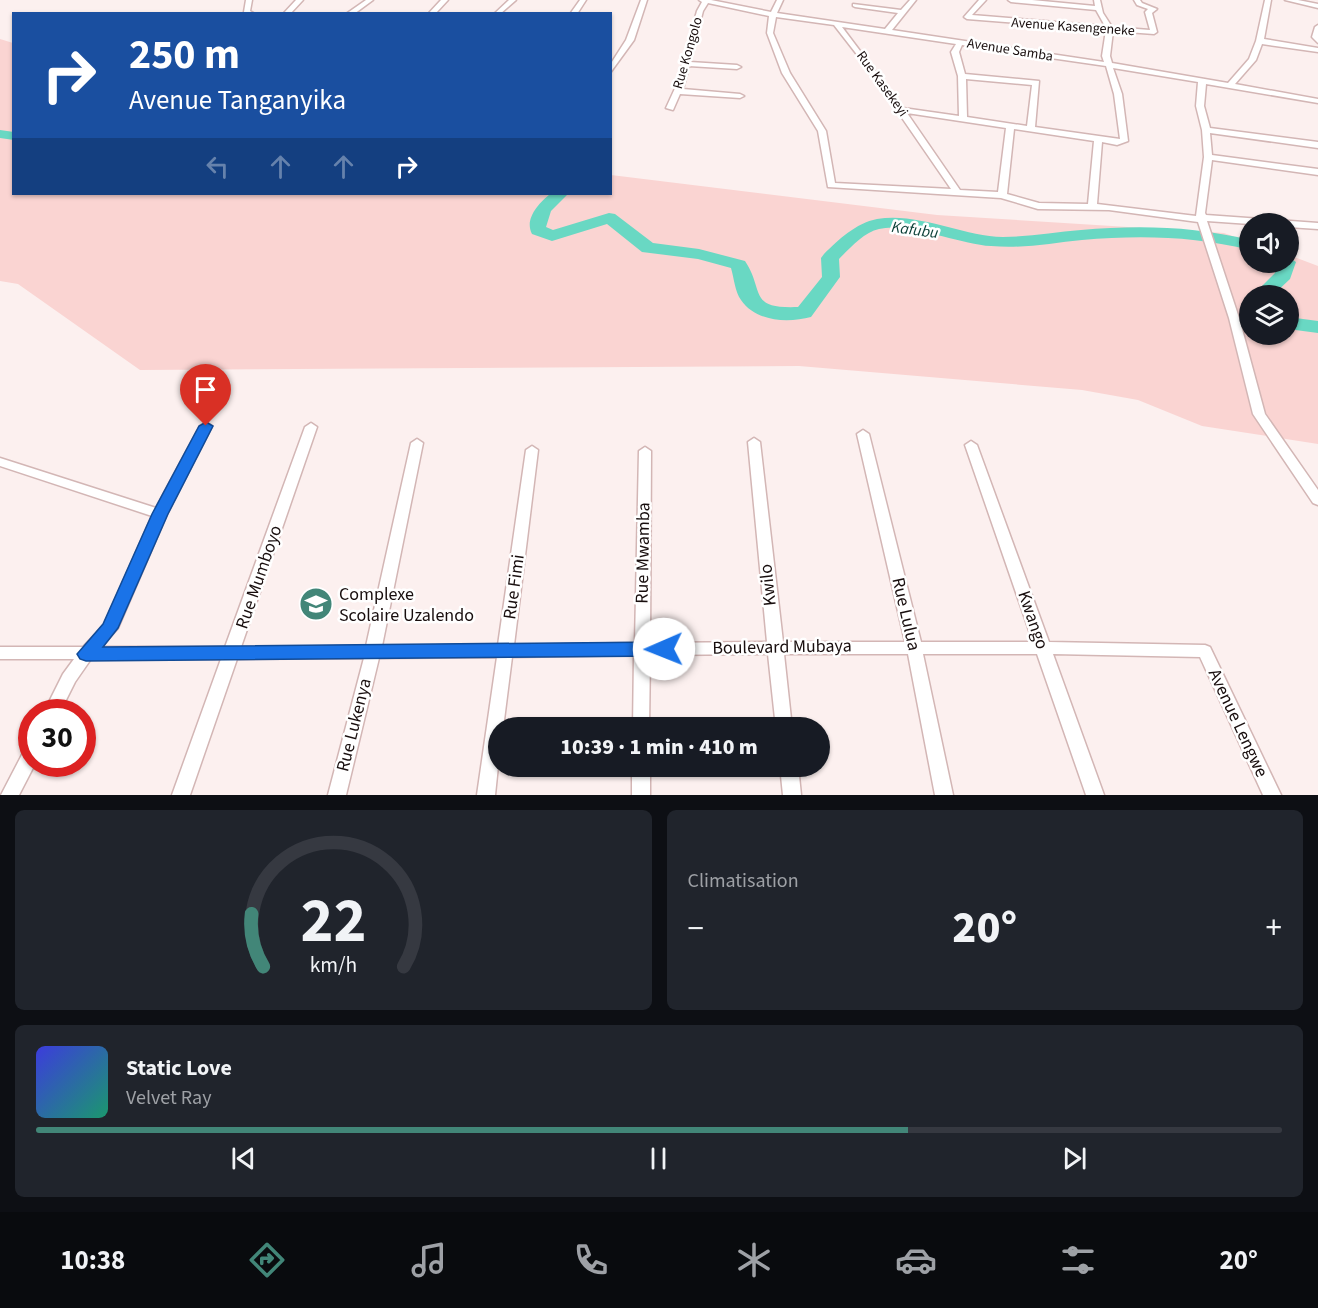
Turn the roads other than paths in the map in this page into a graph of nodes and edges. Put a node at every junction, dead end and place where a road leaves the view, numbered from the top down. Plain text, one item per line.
1 (300, 0) edge
2 (370, 0) edge
3 (445, 0) edge
4 (513, 0) edge
5 (644, 0) edge
6 (705, 0) edge
7 (780, 0) edge
8 (913, 0) edge
9 (983, 0) edge
10 (1011, 0) edge
11 (1137, 0) edge
12 (1268, 0) edge
13 (1288, 0) edge
14 (1098, 4) edge
15 (855, 5) dead end
16 (1318, 6) edge
17 (288, 12) edge
18 (352, 12) edge
19 (434, 12) edge
20 (498, 12) edge
21 (903, 12) junction
22 (773, 14) junction
23 (836, 23) junction
24 (1318, 27) edge
25 (1110, 28) junction
26 (887, 31) junction
27 (1260, 41) junction
28 (1318, 41) edge
29 (960, 42) junction
30 (1318, 50) edge
31 (686, 64) junction
32 (1111, 65) junction
33 (737, 67) dead end
34 (612, 68) edge
35 (962, 76) junction
36 (1202, 81) junction
37 (1230, 86) junction
38 (677, 91) junction
39 (740, 96) dead end
40 (1318, 101) edge
41 (670, 108) dead end
42 (901, 110) junction
43 (963, 119) junction
44 (1010, 126) junction
45 (1031, 129) junction
46 (1206, 130) junction
47 (1098, 140) junction
48 (1318, 145) edge
49 (1208, 157) junction
50 (1318, 172) edge
51 (957, 192) junction
52 (1002, 195) junction
53 (1092, 207) junction
54 (1239, 225) edge
55 (1299, 225) edge
56 (1205, 226) junction
57 (1318, 226) edge
58 (206, 426) dead end
59 (311, 427) dead end
60 (863, 434) dead end
61 (754, 442) dead end
62 (417, 443) dead end
63 (971, 445) dead end
64 (532, 450) dead end
65 (645, 451) dead end
66 (0, 462) edge
67 (1318, 500) edge
68 (160, 514) junction
69 (914, 646) junction
70 (774, 647) junction
71 (1042, 647) junction
72 (505, 649) junction
73 (642, 649) junction
74 (1205, 651) joint
75 (234, 652) junction
76 (373, 652) junction
77 (0, 653) edge
78 (86, 654) junction
79 (58, 699) edge
80 (641, 717) edge
81 (783, 717) edge
82 (19, 777) edge
83 (641, 777) edge
84 (790, 777) edge
85 (10, 795) edge
86 (182, 795) edge
87 (337, 795) edge
88 (486, 795) edge
89 (641, 795) edge
90 (792, 795) edge
91 (944, 795) edge
92 (1095, 795) edge
93 (1272, 795) edge

1 - 17 street
2 - 18 street
3 - 19 street
4 - 20 street
5 - 34 street
6 - 22 street, Avenue Samba
6 - 31 street, Rue Kongolo
7 - 22 street
8 - 21 street
9 - 25 street, Avenue Kasengeneke
10 - 14 street
11 - 25 street, Avenue Kasengeneke
12 - 27 street
13 - 16 street
14 - 25 street
15 - 21 street
21 - 26 street
22 - 23 street, Avenue Samba
22 - 51 street
23 - 26 street, Avenue Samba
23 - 42 street, Rue Kasekeyi
24 - 28 street
25 - 32 street
26 - 29 street, Avenue Samba
27 - 30 street
27 - 37 street
29 - 32 street, Avenue Samba
29 - 35 street
31 - 33 street
31 - 38 street, Rue Kongolo
32 - 36 street, Avenue Samba
32 - 47 street
35 - 43 street
35 - 45 street
36 - 37 street, Avenue Samba
36 - 46 street
37 - 40 street, Avenue Samba
38 - 39 street
38 - 41 street, Rue Kongolo
42 - 43 street
42 - 51 street, Rue Kasekeyi
43 - 44 street
44 - 45 street
44 - 52 street
45 - 47 street
46 - 48 street
46 - 49 street
47 - 53 street
49 - 50 street
49 - 56 street
51 - 52 street
52 - 53 street
53 - 56 street
54 - 56 street
55 - 57 street
56 - 67 street
58 - 68 street
59 - 75 street, Rue Mumboyo
60 - 69 street, Rue Lulua
61 - 70 street, Kwilo
62 - 76 street, Rue Lukenya
63 - 71 street, Kwango
64 - 72 street, Rue Fimi
65 - 73 street, Rue Mwamba
66 - 68 street
68 - 78 street
69 - 70 street, Boulevard Mubaya
69 - 71 street, Boulevard Mubaya
69 - 91 street, Rue Lulua
70 - 73 street, Boulevard Mubaya
70 - 81 street, Kwilo
71 - 74 street, Boulevard Mubaya
71 - 92 street, Kwango
72 - 73 street, Boulevard Mubaya
72 - 76 street, Boulevard Mubaya
72 - 88 street, Rue Fimi
73 - 80 street, Rue Mwamba
74 - 93 street, Avenue Lengwe
75 - 76 street, Boulevard Mubaya
75 - 78 street, Boulevard Mubaya
75 - 86 street, Rue Mumboyo
76 - 87 street, Rue Lukenya
77 - 78 street, Boulevard Mubaya
78 - 79 street
82 - 85 street
83 - 89 street
84 - 90 street

